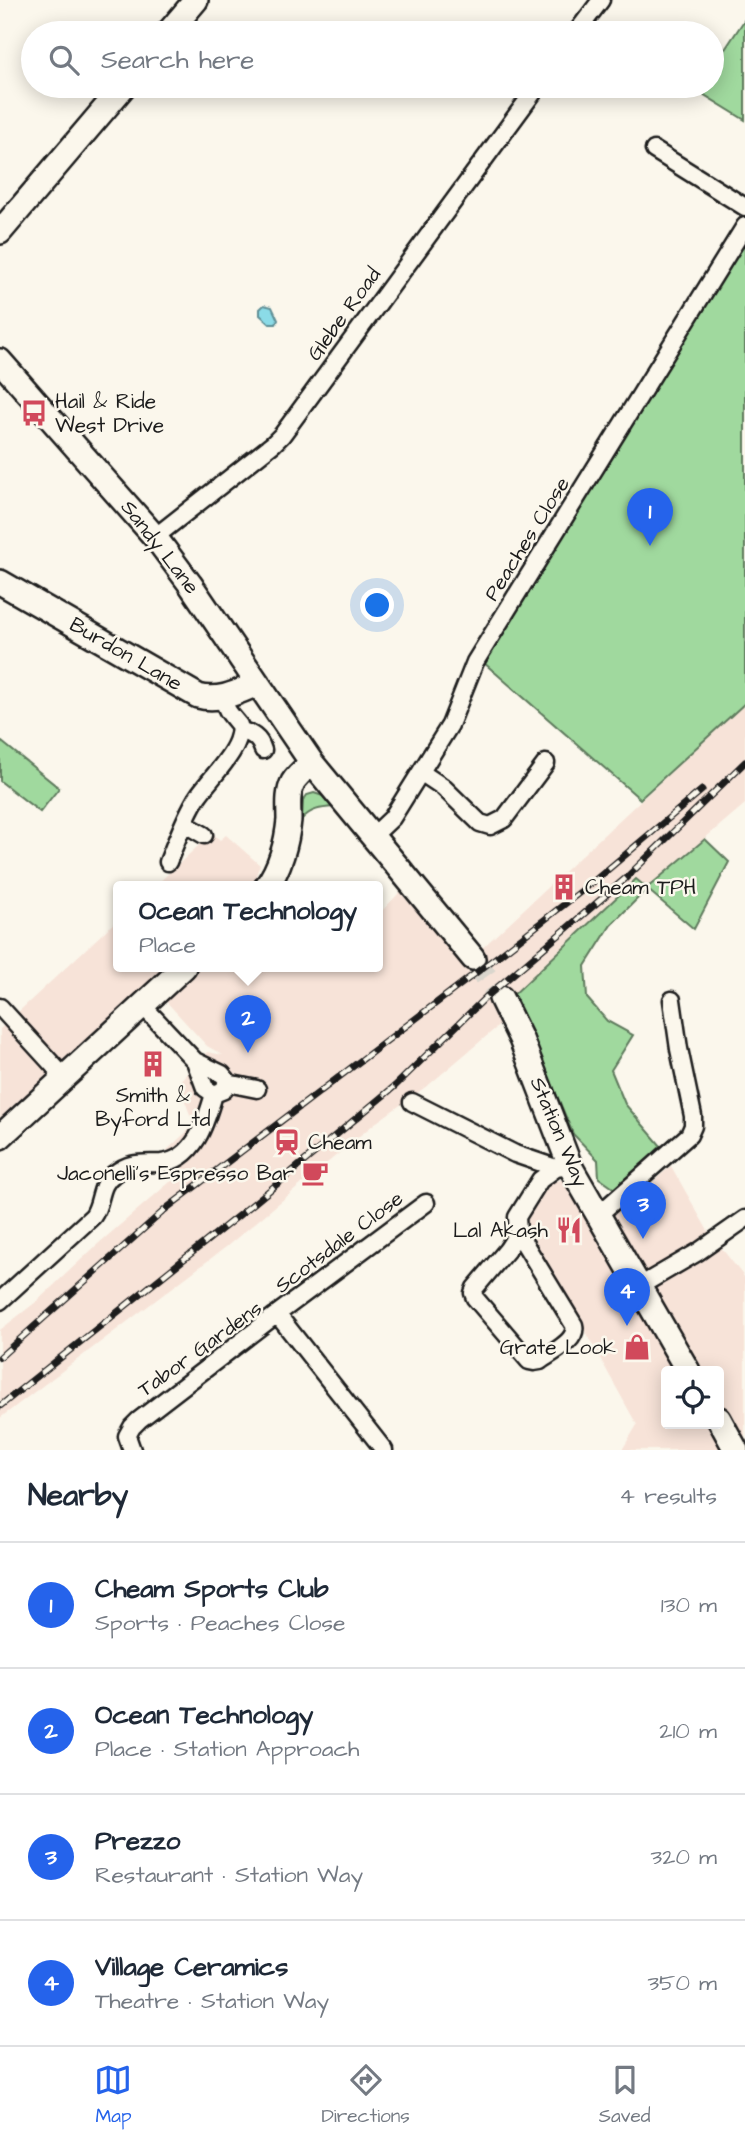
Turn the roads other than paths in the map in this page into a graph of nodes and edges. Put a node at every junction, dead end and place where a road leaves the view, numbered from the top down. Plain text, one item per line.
1 (196, 0) edge
2 (601, 0) edge
3 (178, 21) edge
4 (585, 21) edge
5 (114, 98) edge
6 (529, 98) edge
7 (654, 150) dead end
8 (745, 207) edge
9 (745, 226) edge
10 (0, 232) edge
11 (0, 361) edge
12 (155, 537) junction
13 (0, 582) edge
14 (257, 684) junction
15 (223, 697) junction
16 (240, 730) junction
17 (263, 750) dead end
18 (307, 755) junction
19 (546, 763) dead end
20 (422, 773) junction
21 (185, 824) junction
22 (204, 835) dead end
23 (372, 837) junction
24 (168, 862) dead end
25 (269, 881) edge
26 (473, 958) tunnel mouth
27 (179, 972) edge
28 (501, 998) tunnel mouth
29 (672, 1000) dead end
30 (143, 1006) junction
31 (0, 1007) edge
32 (64, 1077) junction
33 (257, 1089) dead end
34 (217, 1096) junction
35 (412, 1102) dead end
36 (0, 1137) edge
37 (563, 1167) junction
38 (426, 1203) dead end
39 (597, 1216) junction
40 (745, 1219) edge
41 (518, 1233) junction
42 (638, 1287) junction
43 (0, 1301) edge
44 (277, 1314) junction
45 (685, 1366) edge
46 (724, 1428) edge
47 (132, 1450) edge
48 (384, 1450) edge
49 (736, 1450) edge

1 - 3 street
2 - 4 street
5 - 10 street
6 - 12 street, Glebe Road
7 - 8 street
9 - 20 street, Peaches Close
11 - 12 street, Sandy Lane
12 - 14 street, Sandy Lane
13 - 15 street, Burdon Lane
14 - 15 street
14 - 18 street, Sandy Lane
15 - 16 street
16 - 17 street
16 - 21 street
18 - 23 street
18 - 25 street
19 - 20 street
20 - 23 street, Peaches Close
21 - 22 street
21 - 24 street
23 - 26 street
27 - 30 street
28 - 37 street, Station Way
29 - 39 street
30 - 32 street
30 - 34 street
31 - 32 street
32 - 36 street
33 - 34 street
34 - 43 street
35 - 37 street
37 - 39 street, Station Way
37 - 41 street
38 - 44 street, Scotsdale Close
39 - 42 street, Station Way
40 - 42 street
41 - 41 street
42 - 45 street, Station Way
44 - 47 street, Tabor Gardens
44 - 48 street, Tabor Gardens
46 - 49 street

